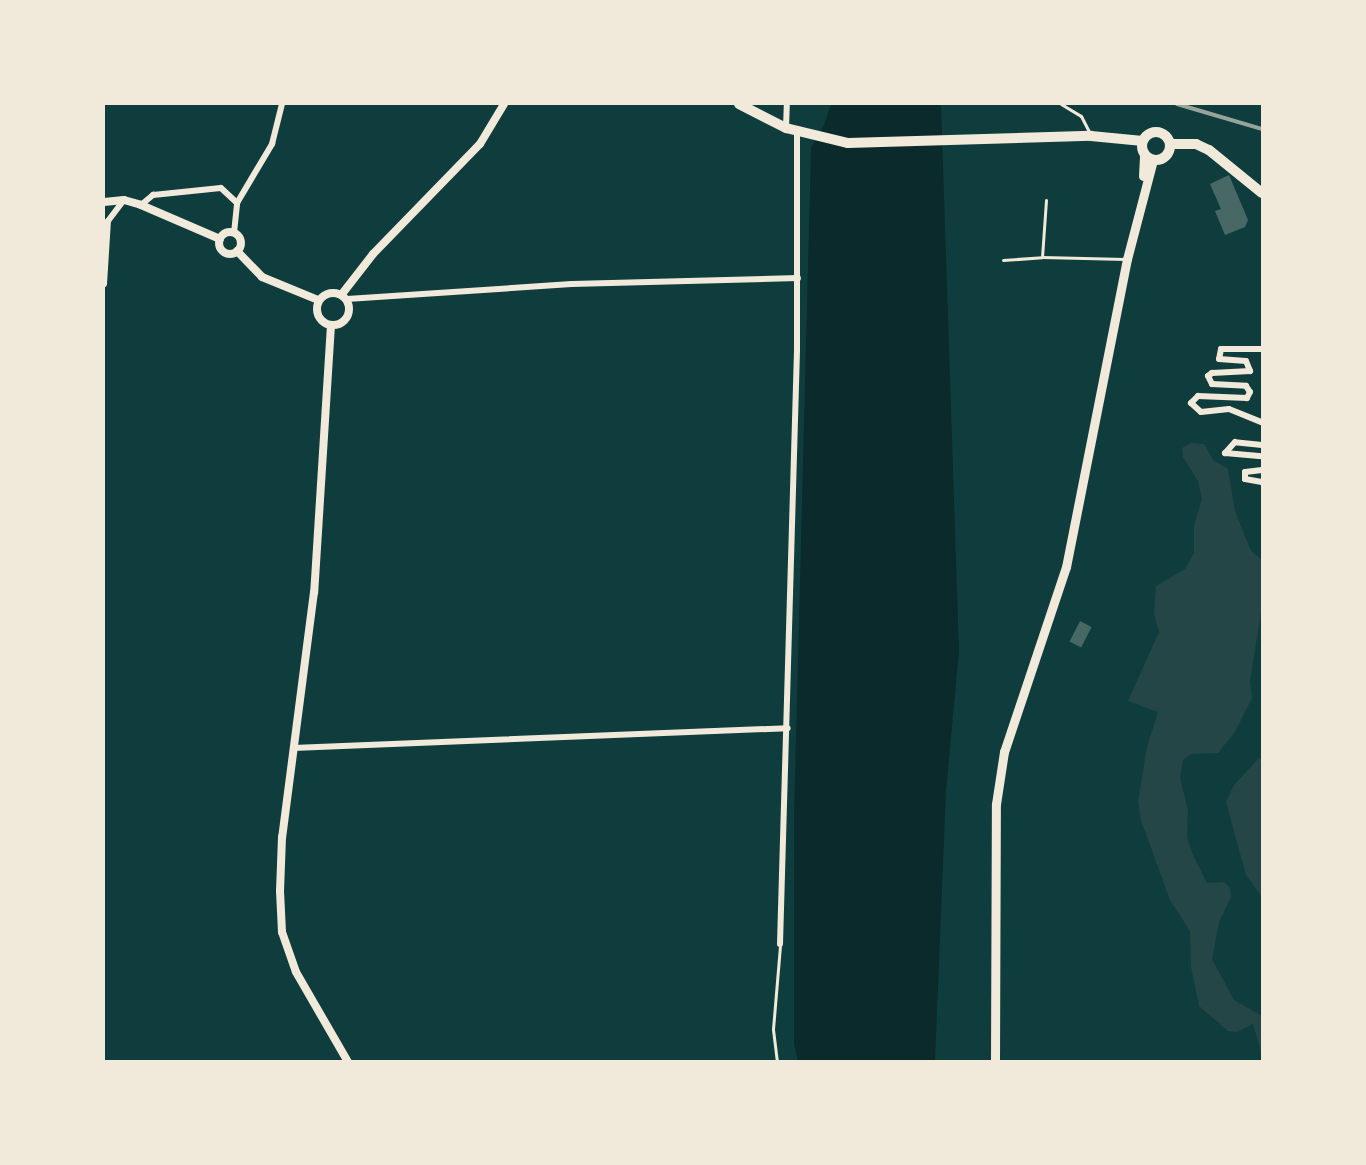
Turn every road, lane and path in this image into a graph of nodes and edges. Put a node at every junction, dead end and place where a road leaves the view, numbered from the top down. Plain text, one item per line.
1 (282, 104) edge
2 (504, 104) edge
3 (739, 104) edge
4 (787, 104) edge
5 (1061, 104) edge
6 (795, 131) junction
7 (1091, 136) junction
8 (1143, 141) junction
9 (1170, 144) junction
10 (1148, 157) junction
11 (1263, 193) edge
12 (124, 200) junction
13 (1046, 200) dead end
14 (104, 202) edge
15 (237, 203) junction
16 (141, 205) junction
17 (234, 233) junction
18 (220, 239) junction
19 (237, 251) junction
20 (1042, 258) junction
21 (1127, 259) junction
22 (1003, 260) dead end
23 (798, 278) junction
24 (104, 284) edge
25 (344, 297) junction
26 (318, 300) junction
27 (331, 325) junction
28 (1263, 349) edge
29 (1263, 422) edge
30 (1263, 445) edge
31 (1263, 456) edge
32 (1263, 470) edge
33 (1263, 482) edge
34 (788, 728) junction
35 (293, 748) junction
36 (780, 944) joint
37 (348, 1062) edge
38 (777, 1062) edge
39 (995, 1062) edge

1 - 15 street
2 - 25 street
3 - 6 main road
4 - 6 street
5 - 7 lane
6 - 7 main road
6 - 23 street
7 - 8 main road
8 - 9 main road
8 - 10 main road
9 - 10 main road
9 - 11 main road
10 - 21 main road
12 - 14 street
12 - 16 street
12 - 24 street
13 - 20 lane
15 - 16 street
15 - 17 street
16 - 18 street
17 - 18 street
17 - 19 street
18 - 19 street
19 - 26 street
20 - 21 lane
20 - 22 lane
21 - 39 main road
23 - 25 street
23 - 34 street
25 - 26 street
25 - 27 street
26 - 27 street
27 - 35 street
28 - 29 street
30 - 31 street
32 - 33 street
34 - 35 street
34 - 36 street
35 - 37 street
36 - 38 lane

